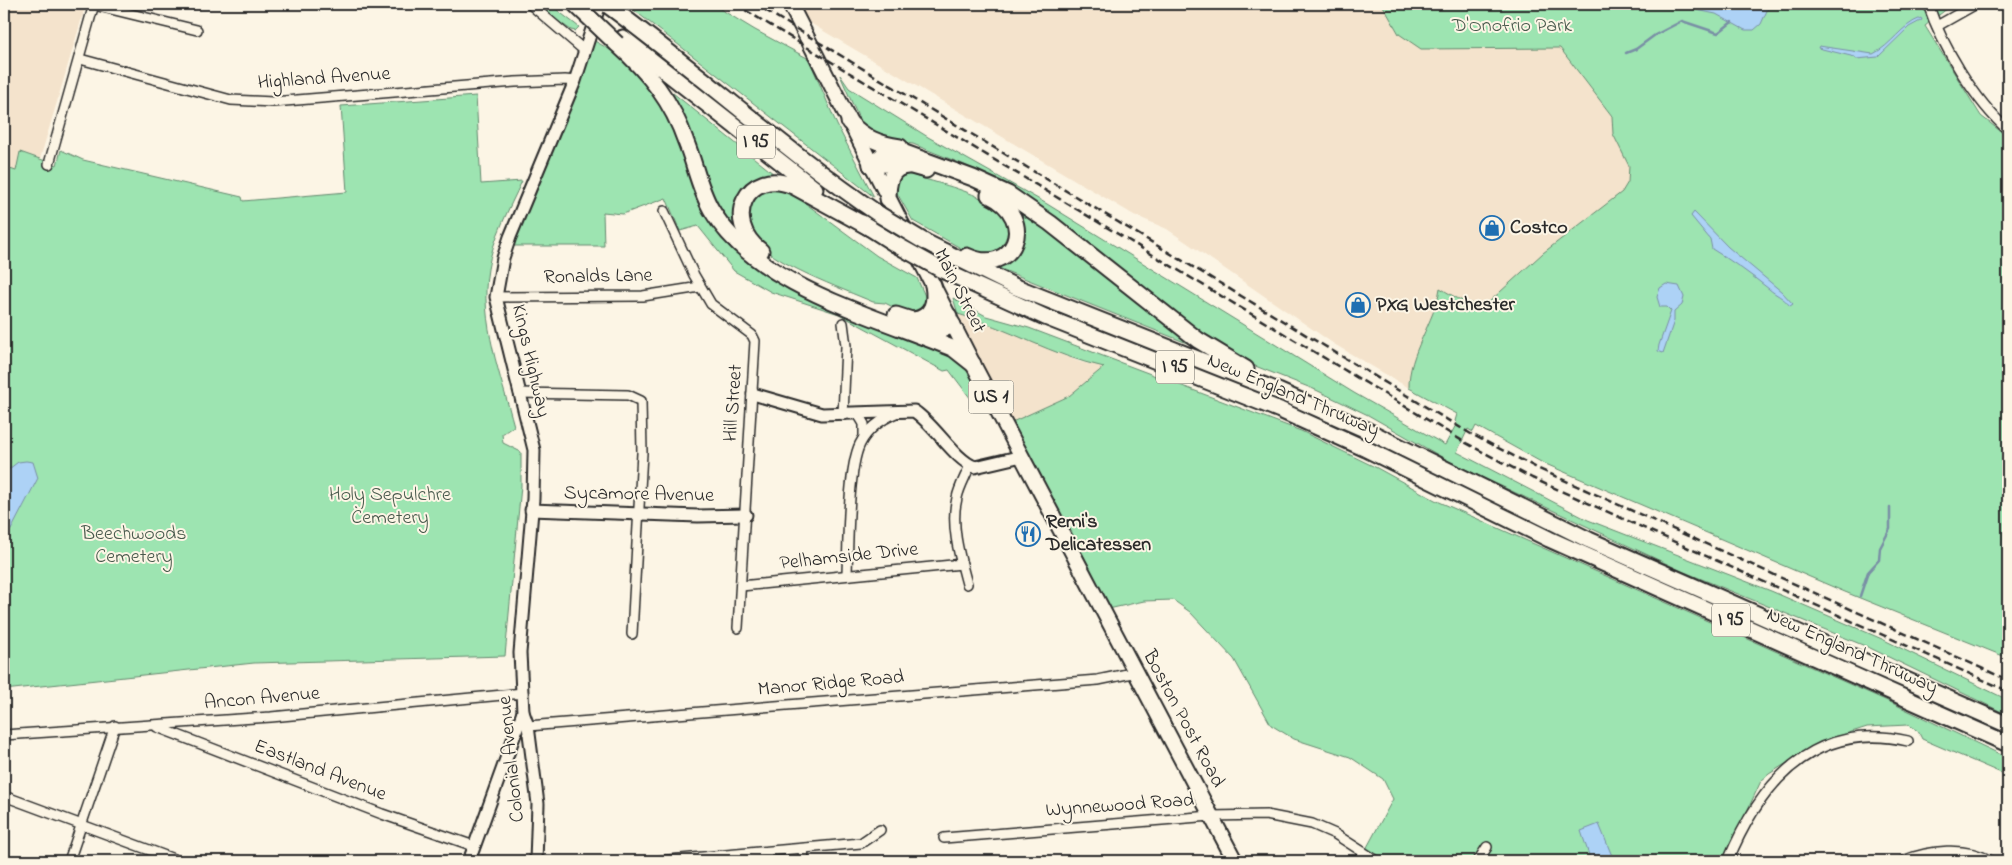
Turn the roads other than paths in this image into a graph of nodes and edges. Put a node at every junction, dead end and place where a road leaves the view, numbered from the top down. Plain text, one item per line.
1 (94, 4) edge
2 (530, 4) edge
3 (576, 4) edge
4 (600, 4) edge
5 (606, 4) edge
6 (790, 4) edge
7 (1928, 4) edge
8 (1976, 4) edge
9 (1936, 26) junction
10 (197, 30) dead end
11 (619, 39) junction
12 (585, 51) junction
13 (80, 59) junction
14 (575, 81) junction
15 (849, 122) junction
16 (2008, 130) edge
17 (49, 164) dead end
18 (871, 165) junction
19 (915, 166) junction
20 (954, 170) junction
21 (888, 198) junction
22 (664, 211) dead end
23 (870, 228) junction
24 (929, 244) junction
25 (933, 285) junction
26 (700, 287) junction
27 (496, 297) junction
28 (951, 321) junction
29 (843, 323) dead end
30 (907, 325) junction
31 (974, 364) junction
32 (520, 393) junction
33 (753, 394) junction
34 (902, 410) junction
35 (858, 414) junction
36 (843, 415) junction
37 (1364, 429) junction
38 (864, 436) junction
39 (1022, 456) junction
40 (970, 465) junction
41 (531, 510) junction
42 (640, 514) junction
43 (746, 515) junction
44 (962, 564) junction
45 (847, 574) junction
46 (966, 584) dead end
47 (741, 586) junction
48 (1094, 596) joint
49 (738, 628) dead end
50 (632, 634) dead end
51 (520, 654) joint
52 (1134, 670) junction
53 (523, 693) junction
54 (523, 712) junction
55 (115, 726) junction
56 (154, 726) junction
57 (528, 726) junction
58 (2008, 726) edge
59 (4, 735) edge
60 (1908, 741) dead end
61 (2008, 744) edge
62 (4, 796) edge
63 (1211, 816) junction
64 (82, 826) junction
65 (880, 830) dead end
66 (944, 838) dead end
67 (474, 846) junction
68 (1487, 847) dead end
69 (802, 849) junction
70 (68, 861) edge
71 (179, 861) edge
72 (468, 861) edge
73 (536, 861) edge
74 (658, 861) edge
75 (804, 861) edge
76 (1235, 861) edge
77 (1377, 861) edge
78 (1478, 861) edge
79 (1728, 861) edge
80 (1903, 861) edge
81 (1991, 861) edge

1 - 10 street
1 - 13 street
2 - 12 street
3 - 11 highway, bridge
4 - 12 street, Kings Highway
5 - 24 highway, New England Thruway / I 95, bridge
6 - 15 main road, Main Street / US 1
7 - 9 street
8 - 9 street
9 - 16 street
11 - 23 highway, New England Thruway / I 95
11 - 30 highway
12 - 14 street, Kings Highway
13 - 14 street, Highland Avenue
13 - 17 street
14 - 27 street, Kings Highway
15 - 18 main road, Main Street / US 1
15 - 20 highway
18 - 19 highway
18 - 20 highway
18 - 21 main road, Main Street / US 1
19 - 21 highway
19 - 24 highway
20 - 37 highway
21 - 25 main road, Main Street / US 1
22 - 26 street, Hill Street
23 - 30 highway
23 - 61 highway, New England Thruway / I 95, bridge
24 - 37 highway, New England Thruway / I 95
25 - 28 main road, Main Street / US 1
25 - 30 highway
26 - 27 street, Ronalds Lane
26 - 33 street, Hill Street
27 - 32 street, Kings Highway
28 - 30 highway
28 - 31 main road, Main Street / US 1
29 - 36 street
30 - 31 highway
31 - 39 main road, Main Street / US 1
32 - 41 street, Kings Highway
32 - 42 street
33 - 36 street
33 - 43 street, Hill Street
34 - 35 street
34 - 38 street
34 - 40 street
35 - 36 street
35 - 38 street
37 - 58 highway, New England Thruway / I 95
38 - 45 street
39 - 40 street
39 - 48 main road, Main Street / US 1
40 - 44 street
41 - 42 street, Sycamore Avenue
41 - 51 street, Kings Highway
42 - 43 street, Sycamore Avenue
42 - 50 street
43 - 47 street, Hill Street
44 - 45 street, Pelhamside Drive
44 - 46 street
45 - 47 street, Pelhamside Drive
47 - 49 street, Hill Street
48 - 52 main road, Boston Post Road / US 1
51 - 53 street, Colonial Avenue
52 - 57 street, Manor Ridge Road
52 - 63 main road, Boston Post Road / US 1
53 - 54 street, Colonial Avenue
53 - 56 street, Ancon Avenue
54 - 57 street, Colonial Avenue
54 - 67 street
55 - 56 street, Ancon Avenue
55 - 59 street, Ancon Avenue
55 - 64 street
56 - 67 street, Eastland Avenue
57 - 73 street, Colonial Avenue
60 - 79 street
62 - 64 street
63 - 66 street, Wynnewood Road
63 - 76 main road, Boston Post Road / US 1
63 - 77 street, Wynnewood Road
64 - 70 street
64 - 71 street
65 - 69 street
67 - 72 street
68 - 78 street
69 - 74 street
69 - 75 street
80 - 81 street

